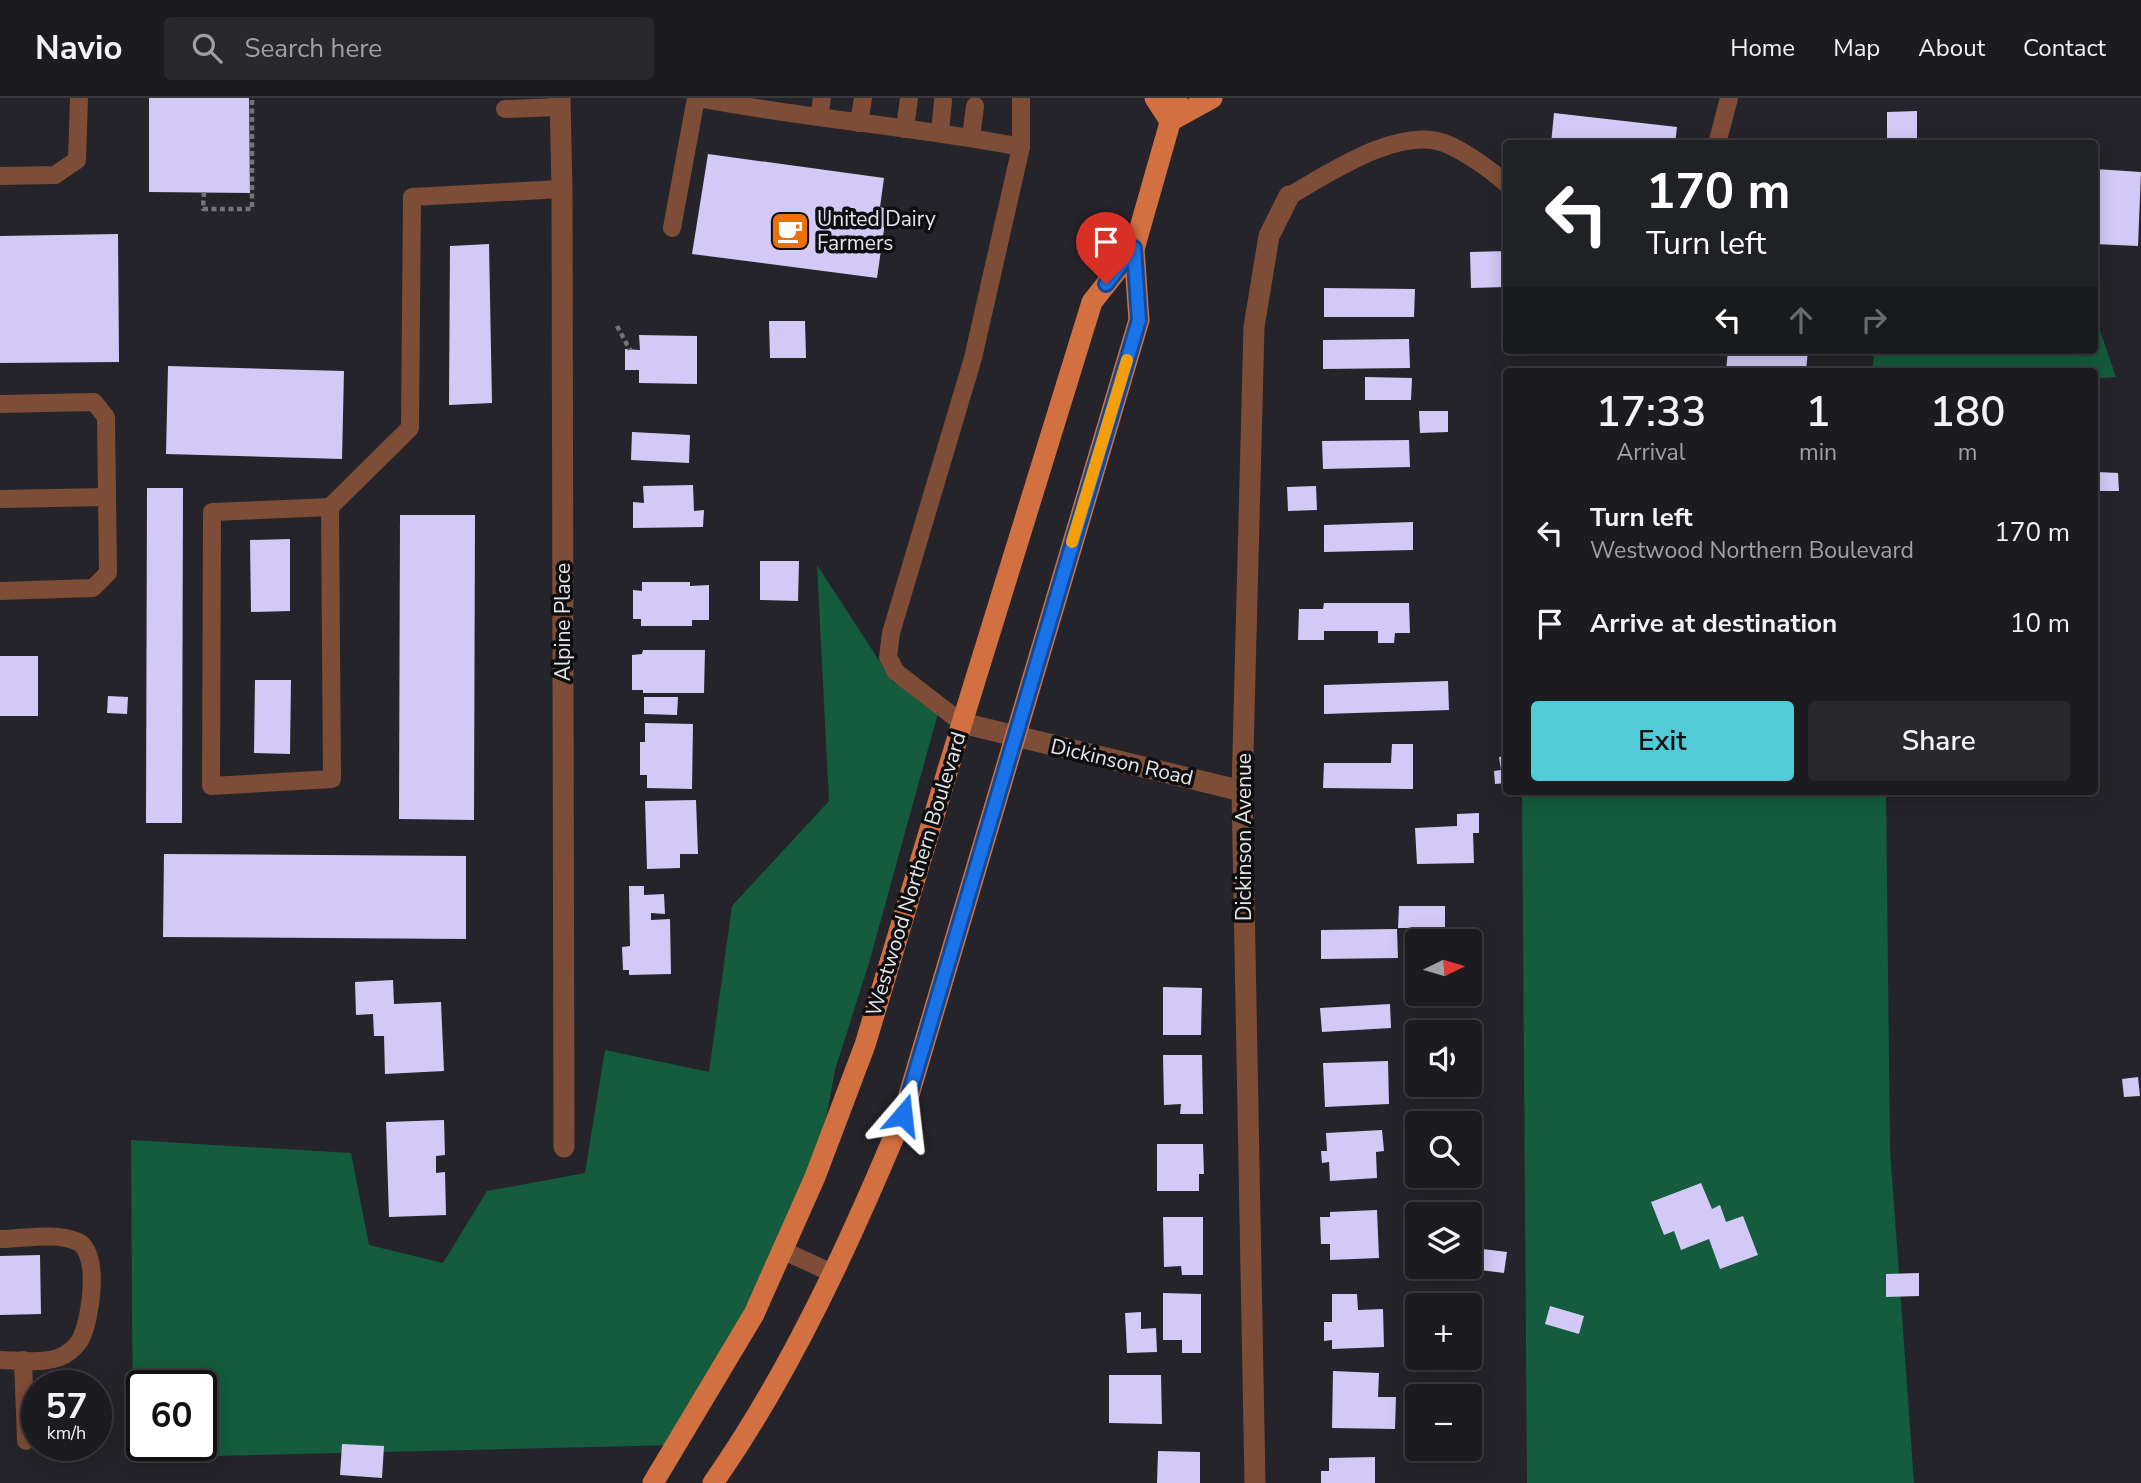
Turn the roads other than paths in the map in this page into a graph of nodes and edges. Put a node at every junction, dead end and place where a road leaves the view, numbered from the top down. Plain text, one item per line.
1 (79, 98) edge
2 (697, 98) edge
3 (822, 98) edge
4 (863, 98) edge
5 (909, 98) edge
6 (1021, 98) edge
7 (1155, 98) edge
8 (1177, 98) edge
9 (1212, 98) edge
10 (1729, 98) edge
11 (943, 101) dead end
12 (560, 103) edge
13 (753, 103) edge
14 (784, 105) edge
15 (975, 106) dead end
16 (505, 109) dead end
17 (819, 117) junction
18 (1170, 121) junction
19 (859, 123) junction
20 (905, 129) junction
21 (940, 132) junction
22 (971, 137) junction
23 (1718, 140) edge
24 (1021, 147) junction
25 (0, 176) edge
26 (1503, 180) edge
27 (562, 189) junction
28 (1289, 196) joint
29 (673, 228) dead end
30 (1134, 248) junction
31 (0, 404) edge
32 (107, 497) junction
33 (0, 499) edge
34 (330, 507) junction
35 (0, 591) edge
36 (962, 723) junction
37 (1016, 737) junction
38 (1242, 791) junction
39 (564, 1147) dead end
40 (0, 1239) edge
41 (782, 1250) junction
42 (832, 1273) junction
43 (0, 1360) edge
44 (23, 1360) junction
45 (23, 1370) edge
46 (653, 1483) edge
47 (712, 1483) edge
48 (1255, 1483) edge

1 - 25 lane
2 - 13 lane
2 - 29 lane
3 - 17 lane
4 - 19 lane
5 - 20 lane
6 - 24 lane
7 - 18 main road
8 - 18 main road, Westwood Northern Boulevard
9 - 18 main road
10 - 23 lane
11 - 21 lane
12 - 16 lane
12 - 27 street, Alpine Place
13 - 14 lane
14 - 17 lane
15 - 22 lane
17 - 19 lane
18 - 30 main road, Westwood Northern Boulevard
19 - 20 lane
20 - 21 lane
21 - 22 lane
22 - 24 lane
24 - 36 lane
26 - 28 lane
27 - 34 lane
27 - 39 street, Alpine Place
28 - 38 street, Dickinson Avenue
30 - 36 main road, Westwood Northern Boulevard
30 - 37 main road, Westwood Northern Boulevard
31 - 32 lane
32 - 33 lane
32 - 35 lane
34 - 34 lane
36 - 37 street, Dickinson Road
36 - 41 main road, Westwood Northern Boulevard
37 - 38 street, Dickinson Road
37 - 42 main road, Westwood Northern Boulevard
38 - 48 street, Dickinson Avenue
40 - 44 lane
41 - 42 lane
41 - 46 main road, Westwood Northern Boulevard
42 - 47 main road, Westwood Northern Boulevard
43 - 44 lane
44 - 45 lane

